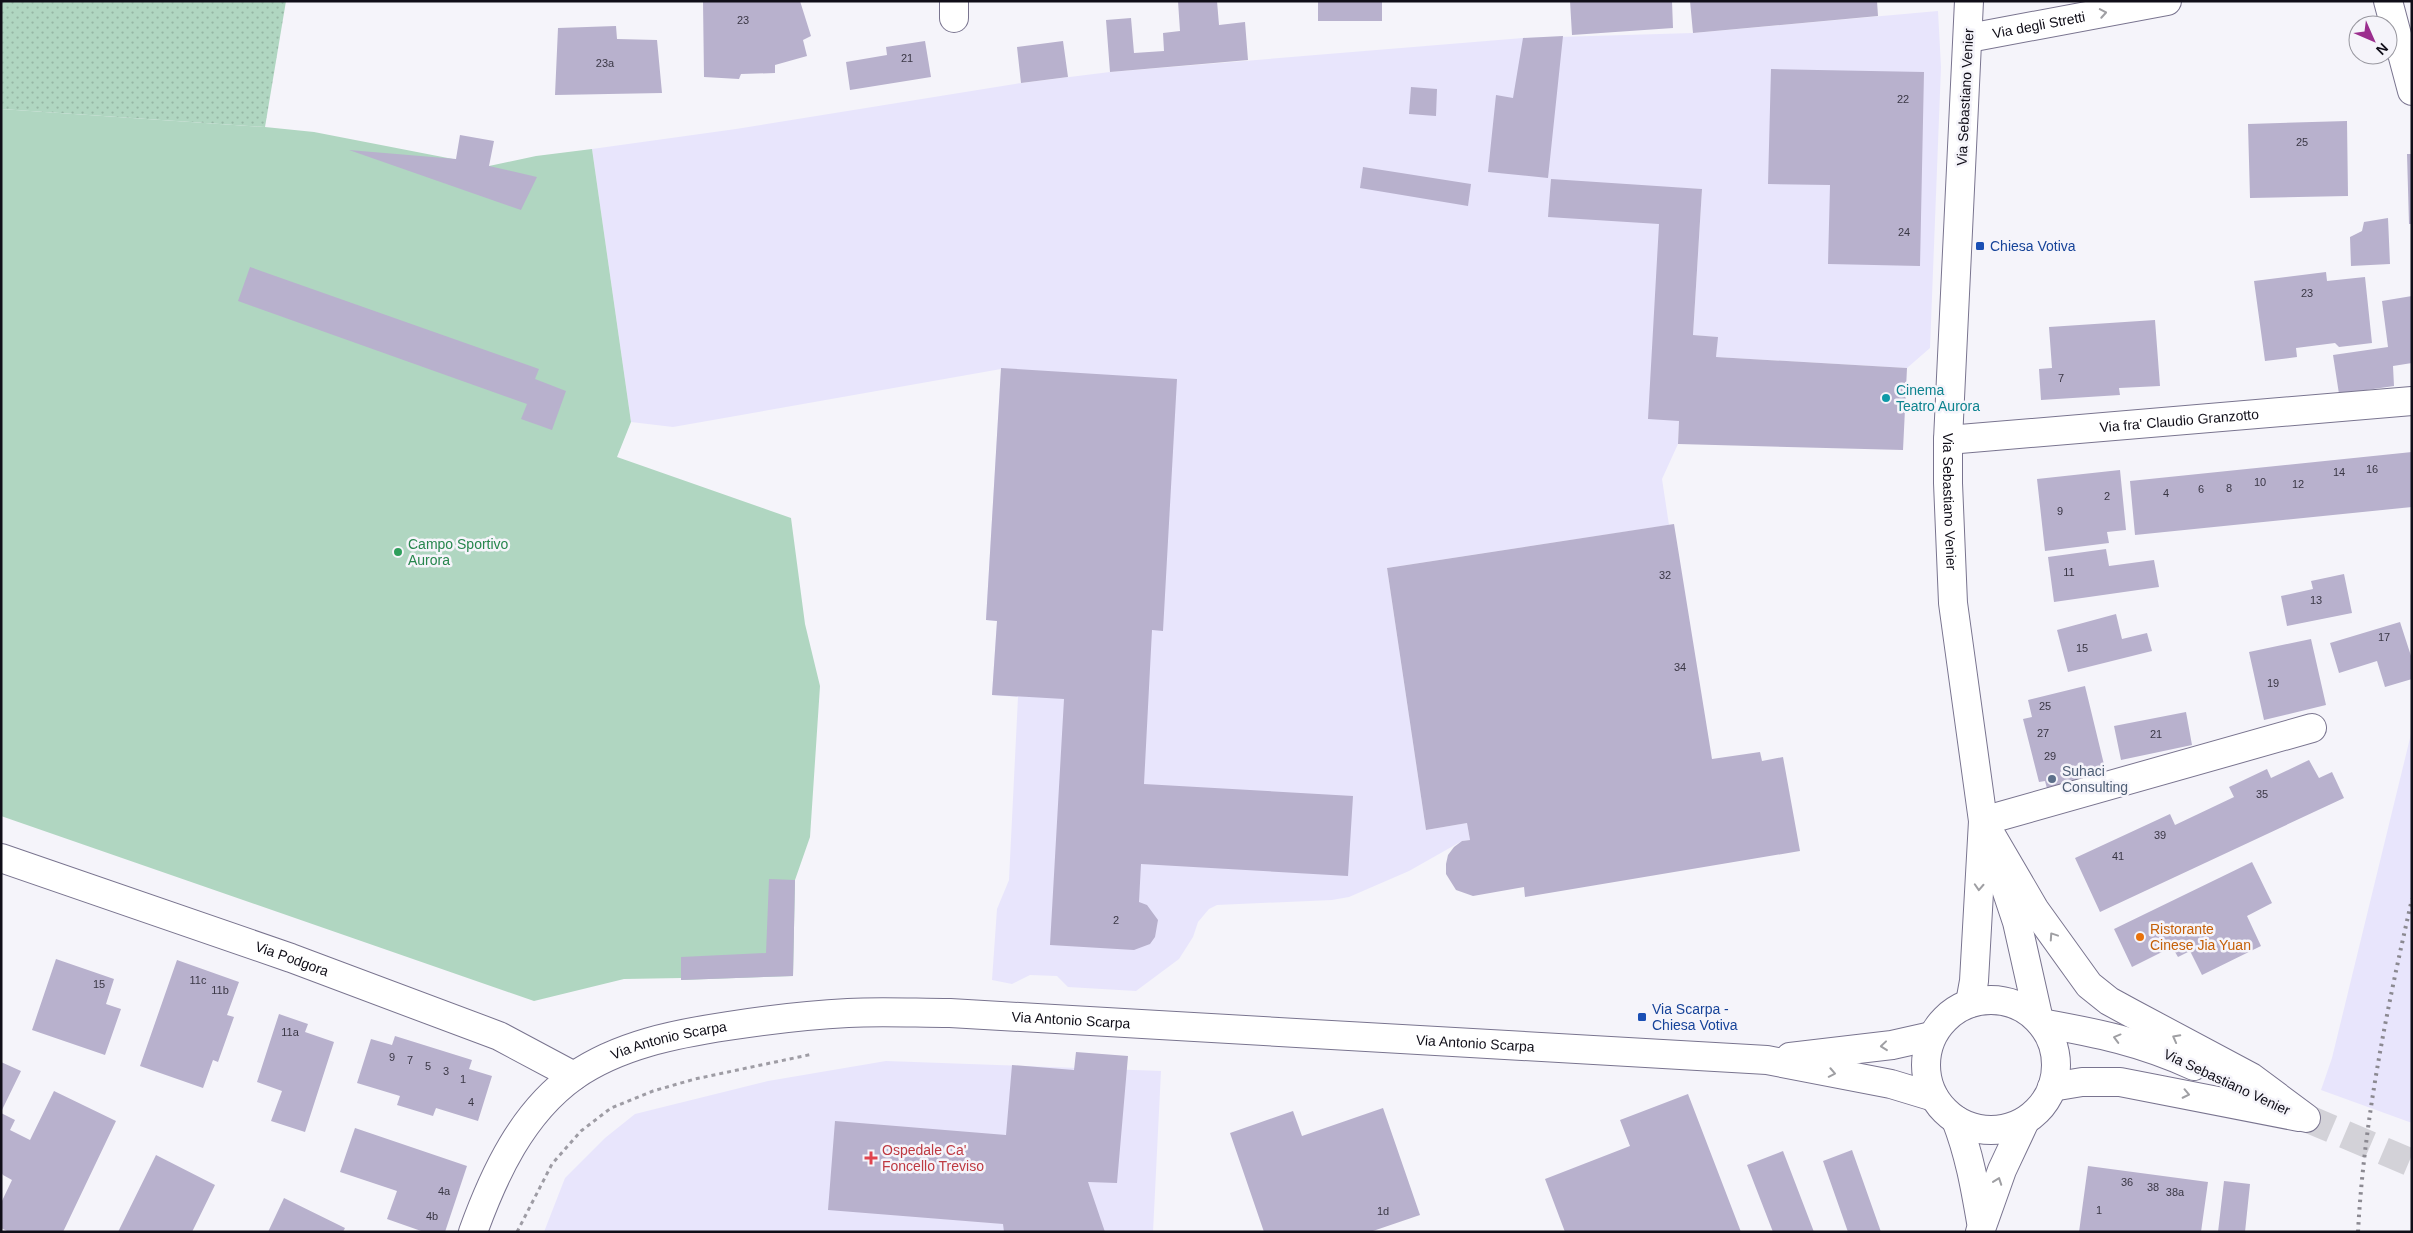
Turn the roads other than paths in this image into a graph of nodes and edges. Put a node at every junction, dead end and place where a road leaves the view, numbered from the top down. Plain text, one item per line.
1 (1969, 1) edge
2 (2167, 1) edge
3 (2388, 1) edge
4 (1969, 38) junction
5 (2412, 91) edge
6 (2412, 401) edge
7 (1948, 440) junction
8 (2312, 728) dead end
9 (1983, 821) junction
10 (1, 858) edge
11 (1970, 1003) junction
12 (2040, 1022) junction
13 (1932, 1036) junction
14 (1767, 1060) junction
15 (574, 1076) junction
16 (2052, 1087) junction
17 (1934, 1098) junction
18 (2306, 1118) junction
19 (1956, 1120) junction
20 (2025, 1121) junction
21 (1981, 1229) edge
22 (473, 1232) edge

1 - 4 street, Via Sebastiano Venier
4 -> 2 street, Via degli Stretti
3 - 5 street
4 - 7 street, Via Sebastiano Venier
6 - 7 street, Via fra' Claudio Granzotto
7 - 9 street, Via Sebastiano Venier
8 - 9 street
9 -> 11 street, Via Sebastiano Venier
9 - 12 street, Via Sebastiano Venier
18 -> 9 street
10 - 15 street, Via Podgora
11 - 12 street, Via Sebastiano Venier
11 - 13 street, Via Sebastiano Venier
12 - 16 street, Via Sebastiano Venier
18 -> 12 street, Via Sebastiano Venier
13 -> 14 street, Via Antonio Scarpa
13 - 17 street, Via Sebastiano Venier
14 - 15 street, Via Antonio Scarpa
14 -> 17 street, Via Antonio Scarpa
15 - 22 street, Via Antonio Scarpa
16 -> 18 street, Via Sebastiano Venier
16 - 20 street, Via Sebastiano Venier
17 - 19 street, Via Sebastiano Venier
19 - 20 street, Via Sebastiano Venier
19 - 21 street
21 -> 20 street

